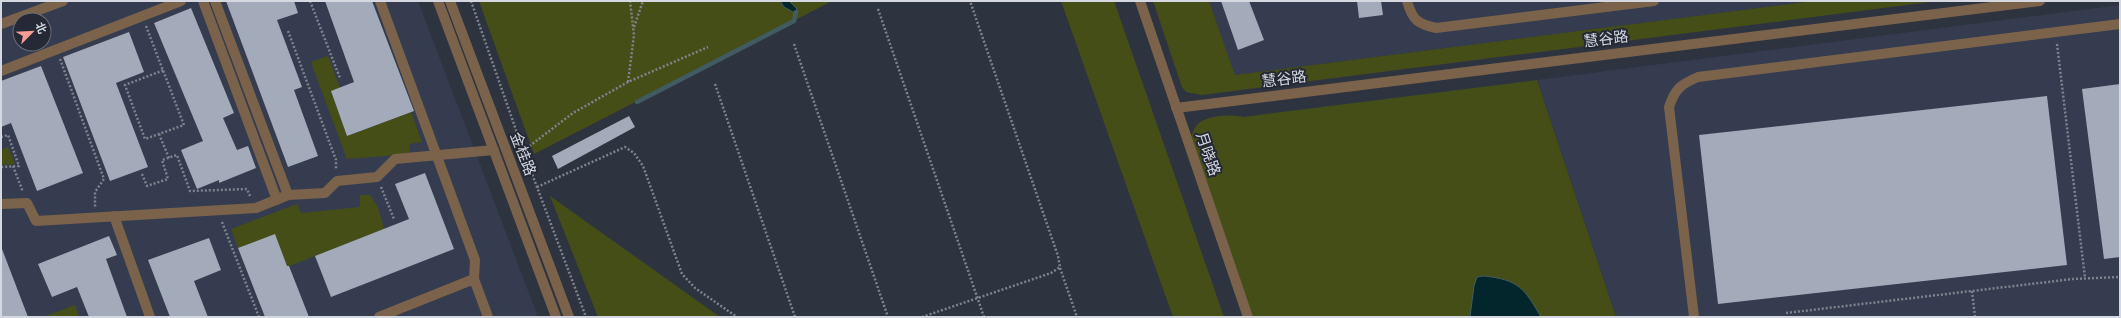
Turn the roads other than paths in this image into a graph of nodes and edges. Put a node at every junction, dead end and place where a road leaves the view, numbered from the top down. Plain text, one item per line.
1 (63, 1) edge
2 (181, 1) edge
3 (202, 1) edge
4 (215, 1) edge
5 (380, 1) edge
6 (438, 1) edge
7 (450, 1) edge
8 (1140, 1) edge
9 (1407, 1) edge
10 (1654, 1) edge
11 (2040, 1) edge
12 (1, 24) edge
13 (2120, 24) edge
14 (1, 71) edge
15 (1176, 108) junction
16 (494, 150) junction
17 (436, 156) junction
18 (288, 195) junction
19 (277, 200) junction
20 (1, 204) edge
21 (114, 216) junction
22 (474, 280) junction
23 (150, 317) edge
24 (379, 317) edge
25 (488, 317) edge
26 (556, 317) edge
27 (569, 317) edge
28 (1248, 317) edge
29 (1694, 317) edge

1 - 12 street
2 - 14 street
3 - 19 street
4 - 18 street
5 - 17 street
6 - 16 street, 金桂路
7 - 27 street, 金桂路
8 - 15 street, 月晓路
9 - 10 street
11 - 15 street, 慧谷路
13 - 29 street
15 - 28 street, 月晓路
16 - 17 street
16 - 26 street, 金桂路
17 - 18 street
17 - 22 street
18 - 19 street
19 - 21 street
20 - 21 street
21 - 23 street
22 - 24 street
22 - 25 street

